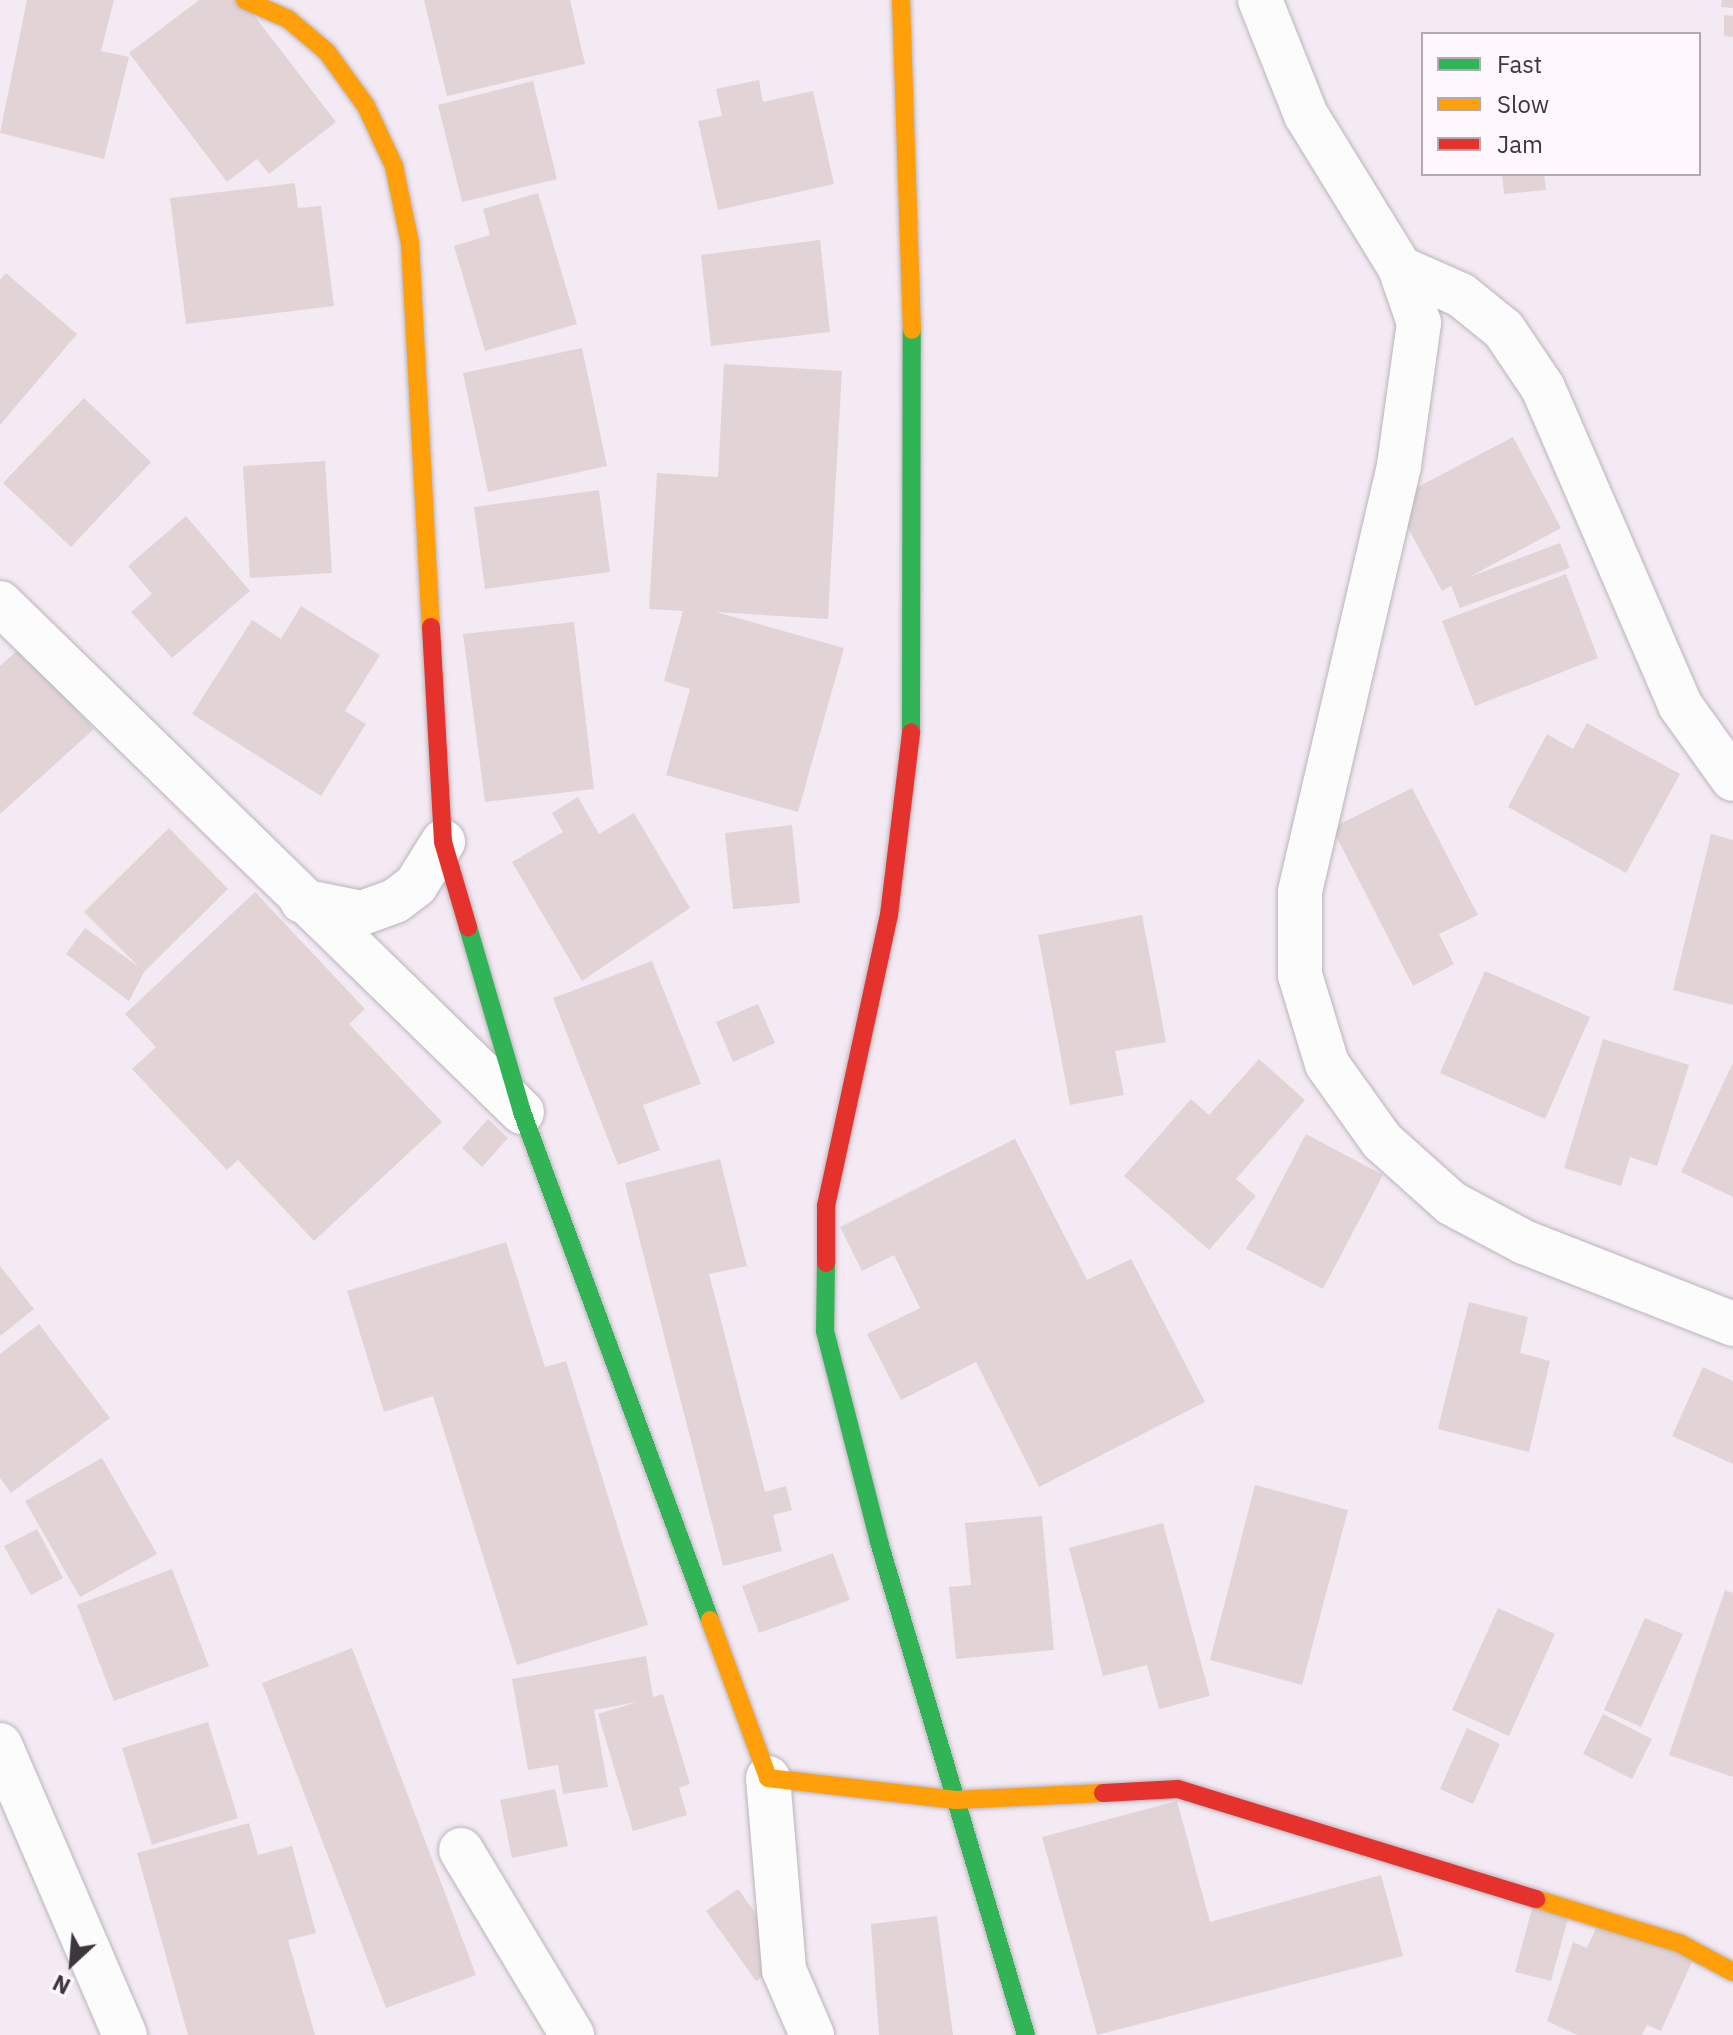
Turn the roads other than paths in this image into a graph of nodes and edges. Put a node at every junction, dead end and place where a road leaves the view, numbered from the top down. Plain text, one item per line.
1 (245, 0) edge
2 (901, 0) edge
3 (1260, 0) edge
4 (1400, 268) junction
5 (0, 603) edge
6 (1733, 779) edge
7 (443, 842) junction
8 (302, 901) junction
9 (522, 1112) junction
10 (1733, 1324) edge
11 (0, 1745) edge
12 (768, 1778) junction
13 (956, 1800) junction
14 (461, 1850) dead end
15 (1733, 1972) edge
16 (125, 2035) edge
17 (572, 2035) edge
18 (812, 2035) edge
19 (1026, 2035) edge

1 - 7 street
2 - 13 street
3 - 4 street
4 - 6 street
4 - 10 street
5 - 8 street
7 - 8 street
7 - 9 street
8 - 9 street
9 - 12 street
11 - 16 street
12 - 13 street
12 - 18 street
13 - 15 street
13 - 19 street
14 - 17 street

